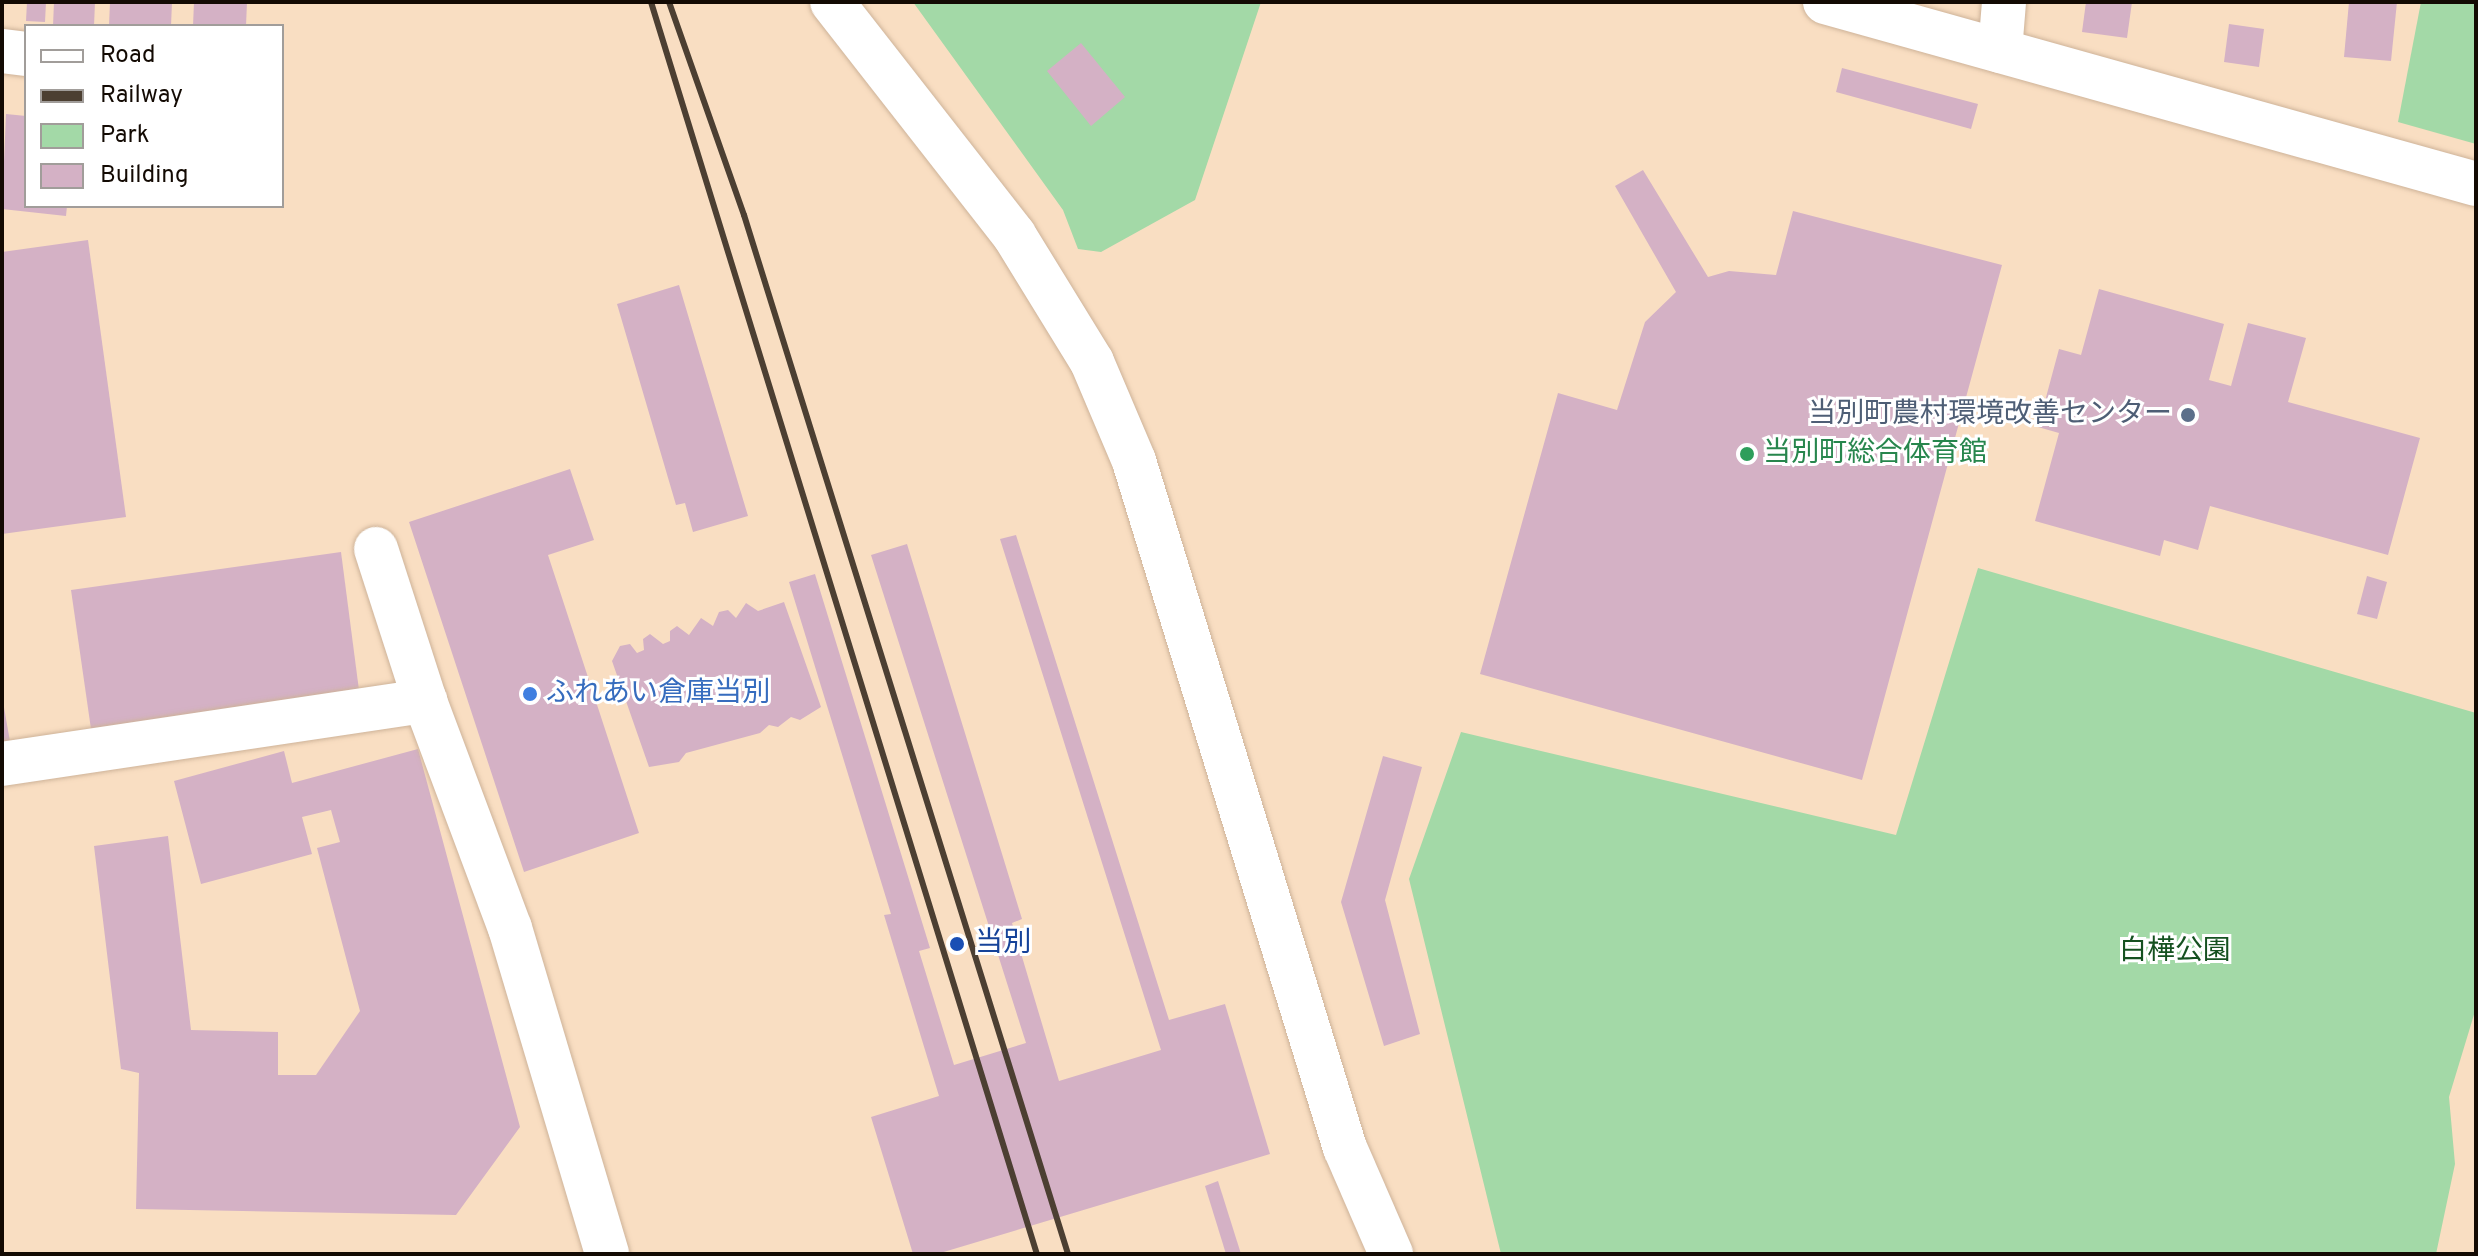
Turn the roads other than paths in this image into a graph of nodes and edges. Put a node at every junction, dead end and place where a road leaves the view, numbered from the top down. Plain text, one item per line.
1 (832, 2) edge
2 (1825, 2) edge
3 (2004, 2) edge
4 (2, 51) edge
5 (2000, 51) junction
6 (24, 54) edge
7 (2476, 184) edge
8 (376, 549) dead end
9 (425, 701) junction
10 (2, 764) edge
11 (607, 1254) edge
12 (1391, 1254) edge

1 - 12 street
2 - 5 street
3 - 5 street
4 - 6 street
5 - 7 street
8 - 9 street
9 - 10 street
9 - 11 street

